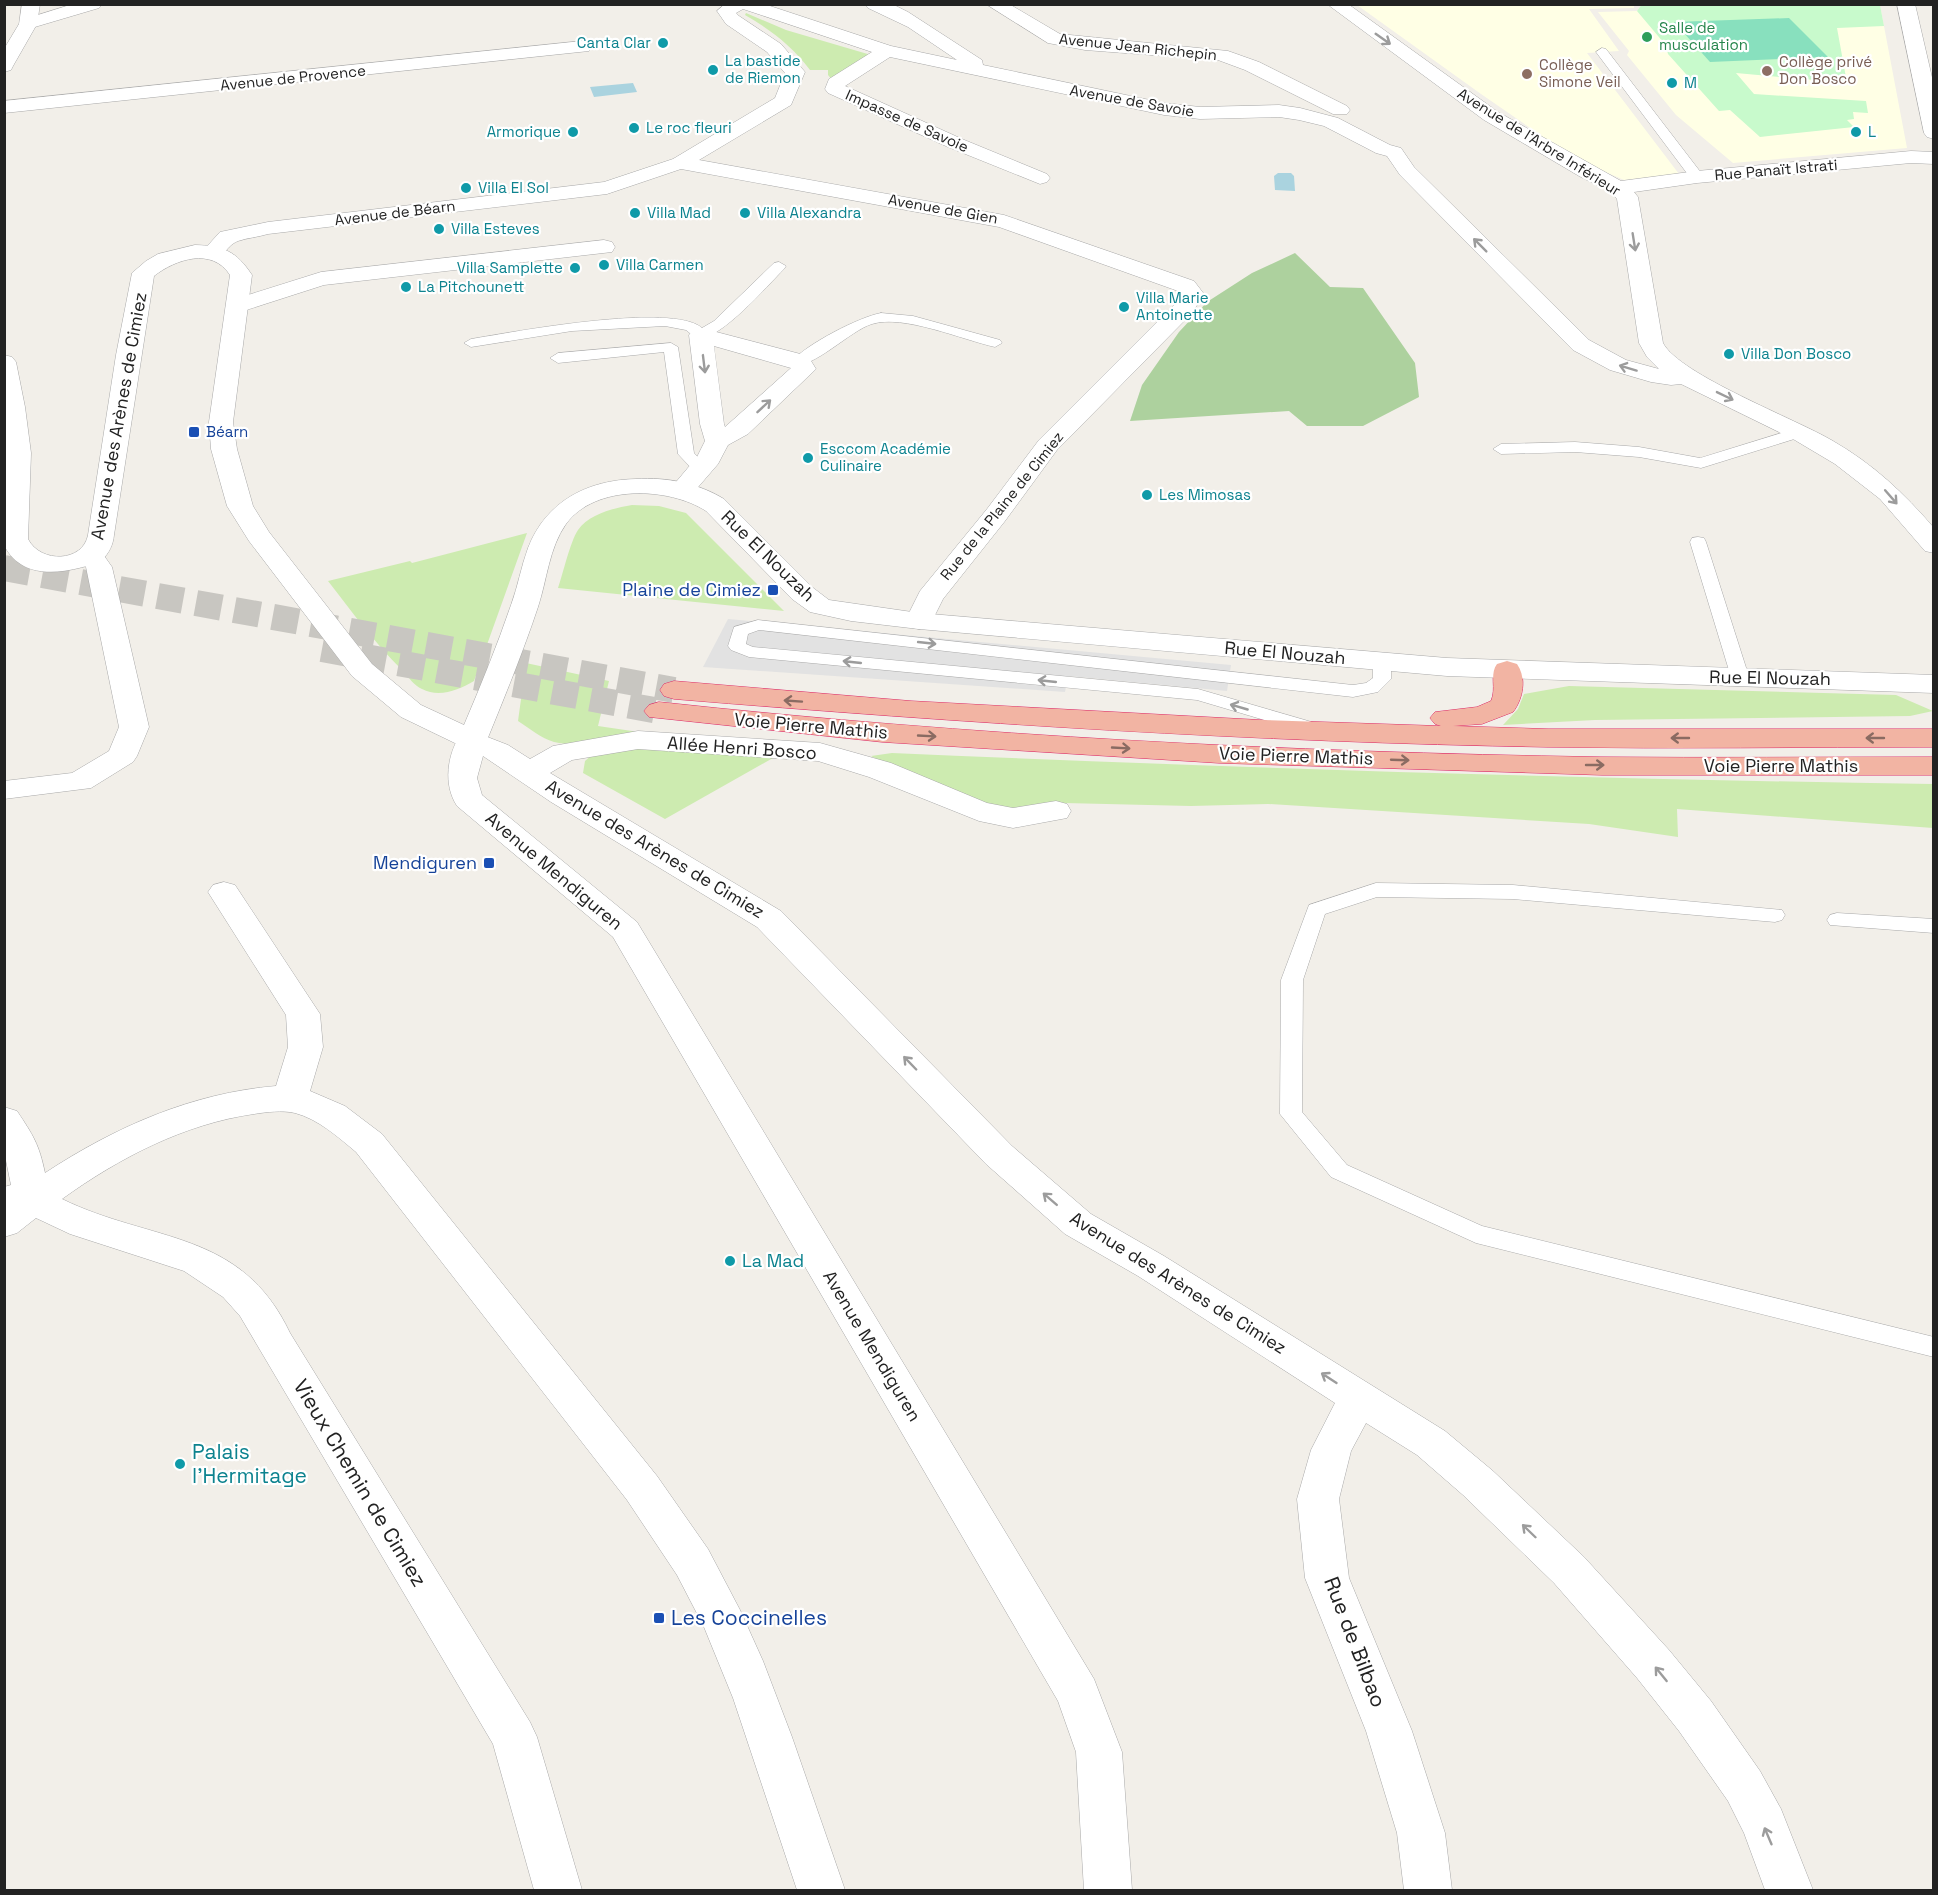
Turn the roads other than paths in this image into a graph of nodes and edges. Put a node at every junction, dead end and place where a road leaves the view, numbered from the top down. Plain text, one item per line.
1 (31, 4) edge
2 (93, 4) edge
3 (739, 4) edge
4 (745, 4) edge
5 (874, 4) edge
6 (995, 4) edge
7 (1336, 4) edge
8 (1906, 4) edge
9 (28, 24) junction
10 (582, 47) dead end
11 (887, 51) junction
12 (1602, 52) dead end
13 (4, 66) edge
14 (991, 75) junction
15 (4, 107) edge
16 (1934, 133) edge
17 (1394, 152) junction
18 (1934, 158) edge
19 (680, 163) junction
20 (1697, 177) junction
21 (1040, 178) dead end
22 (1618, 188) junction
23 (604, 247) dead end
24 (212, 252) junction
25 (779, 266) dead end
26 (1193, 294) joint
27 (237, 306) junction
28 (701, 335) junction
29 (995, 343) dead end
30 (471, 344) dead end
31 (558, 358) dead end
32 (800, 361) junction
33 (4, 362) edge
34 (1685, 376) junction
35 (1798, 433) junction
36 (717, 441) junction
37 (1501, 449) dead end
38 (11, 459) edge
39 (692, 479) junction
40 (1698, 542) dead end
41 (1934, 545) edge
42 (91, 556) junction
43 (919, 621) junction
44 (1382, 662) junction
45 (1507, 670) junction
46 (1740, 677) junction
47 (1934, 684) edge
48 (1316, 729) junction
49 (1934, 738) edge
50 (472, 740) junction
51 (1934, 766) edge
52 (530, 772) junction
53 (4, 790) edge
54 (1056, 811) dead end
55 (224, 892) dead end
56 (1775, 915) dead end
57 (1838, 920) dead end
58 (1934, 926) edge
59 (289, 1099) junction
60 (4, 1120) edge
61 (14, 1206) edge
62 (1934, 1347) edge
63 (1359, 1397) junction
64 (558, 1890) edge
65 (821, 1890) edge
66 (1108, 1890) edge
67 (1428, 1890) edge
68 (1789, 1890) edge

1 - 9 street
2 - 9 street
3 - 19 street, Avenue de Béarn
4 - 11 street, Avenue de Savoie
5 - 14 street
6 - 17 street, Avenue Jean Richepin
7 -> 22 street, Avenue de l'Arbre Inférieur
8 - 16 street
9 - 13 street
10 - 15 street, Avenue de Provence
11 - 14 street, Avenue de Savoie
11 - 21 street, Impasse de Savoie
12 - 20 lane
14 - 17 street, Avenue de Savoie
34 -> 17 street, Avenue de Savoie
18 - 20 street, Rue Panaït Istrati
19 - 24 street, Avenue de Béarn
19 - 26 street, Avenue de Gien
20 - 22 street, Rue Panaït Istrati
22 -> 34 street, Avenue de l'Arbre Inférieur
23 - 27 street
24 - 27 street, Avenue des Arènes de Cimiez
24 - 42 street, Avenue des Arènes de Cimiez
25 - 28 lane
26 - 43 street, Rue de la Plaine de Cimiez
27 - 50 street, Avenue des Arènes de Cimiez
28 - 30 lane
28 - 32 street
28 -> 36 street
29 - 32 lane
31 - 39 lane
36 -> 32 street
33 - 38 street, Avenue des Arènes de Cimiez
34 -> 35 street, Avenue de l'Arbre Inférieur
35 - 37 lane
35 -> 41 street, Avenue de l'Arbre Inférieur
36 - 39 street
38 - 42 street, Avenue des Arènes de Cimiez
39 - 43 street, Rue El Nouzah
39 - 50 street, Rue El Nouzah
40 - 46 lane
42 - 53 street
43 - 44 street, Rue El Nouzah
44 - 45 street, Rue El Nouzah
48 -> 44 lane
45 - 46 street, Rue El Nouzah
45 - 48 highway
46 - 47 street, Rue El Nouzah
49 -> 48 highway, Voie Pierre Mathis
48 -> 51 highway, Voie Pierre Mathis
50 - 52 street, Avenue des Arènes de Cimiez
50 - 66 street, Avenue Mendiguren
52 - 54 street, Allée Henri Bosco
63 -> 52 street, Avenue des Arènes de Cimiez
55 - 59 street
56 - 62 lane
57 - 58 lane
59 - 61 street
59 - 65 street
60 - 61 street
61 - 64 street, Vieux Chemin de Cimiez
63 - 67 street, Rue de Bilbao
68 -> 63 street, Avenue des Arènes de Cimiez

